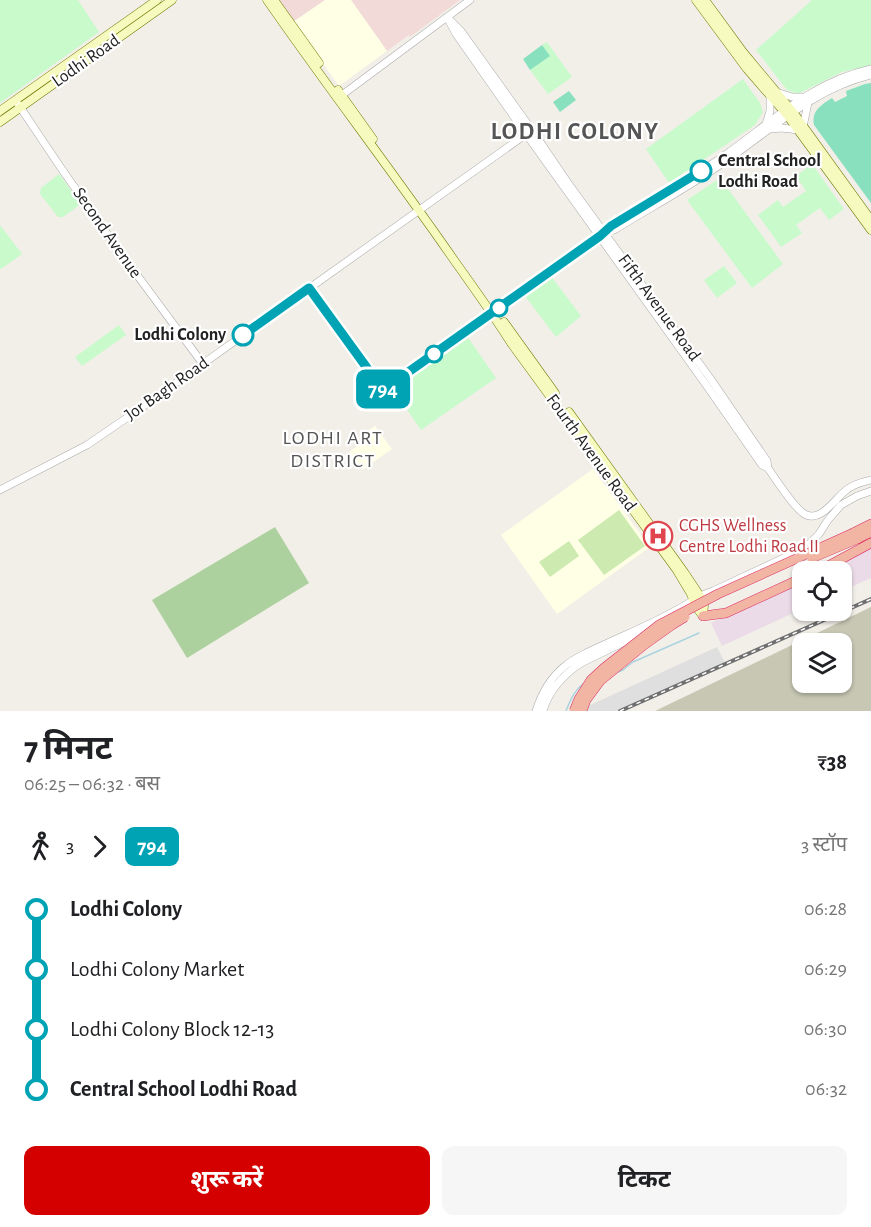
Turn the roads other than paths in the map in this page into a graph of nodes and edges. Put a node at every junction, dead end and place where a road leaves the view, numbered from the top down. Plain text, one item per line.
1 (157, 0) edge
2 (172, 0) edge
3 (471, 0) edge
4 (696, 0) edge
5 (705, 0) edge
6 (271, 1) edge
7 (447, 17) junction
8 (871, 69) edge
9 (871, 75) edge
10 (773, 94) junction
11 (340, 97) junction
12 (806, 100) junction
13 (18, 103) junction
14 (0, 111) edge
15 (788, 112) junction
16 (0, 122) edge
17 (768, 127) junction
18 (801, 129) junction
19 (529, 132) junction
20 (421, 209) junction
21 (871, 220) edge
22 (871, 230) edge
23 (604, 233) junction
24 (494, 312) junction
25 (203, 364) junction
26 (871, 480) edge
27 (0, 490) edge
28 (871, 491) edge
29 (871, 524) edge
30 (871, 532) edge
31 (855, 536) junction
32 (871, 543) edge
33 (837, 561) edge
34 (792, 583) edge
35 (698, 601) junction
36 (703, 616) joint
37 (536, 711) edge
38 (543, 711) edge
39 (574, 711) edge
40 (582, 711) edge

1 - 13 main road, Lodhi Road
2 - 13 main road, Lodhi Road
3 - 7 street
4 - 10 main road
5 - 10 main road
6 - 11 main road, Fourth Avenue Road
7 - 11 street
7 - 19 street, Fifth Avenue Road
8 - 12 street
9 - 12 street
10 - 12 street
10 - 15 main road
10 - 17 street
11 - 20 main road, Fourth Avenue Road
12 - 15 street
12 - 18 street
13 - 14 main road, Lodhi Road
13 - 16 main road, Lodhi Road
13 - 25 street, Second Avenue
15 - 17 street
15 - 18 main road
17 - 18 street
17 - 23 street
18 - 21 main road
18 - 22 main road
19 - 20 street, Jor Bagh Road
19 - 23 street, Fifth Avenue Road
20 - 24 main road, Fourth Avenue Road
20 - 25 street, Jor Bagh Road
23 - 24 street
23 - 26 street, Fifth Avenue Road
24 - 35 main road, Fourth Avenue Road
25 - 27 street, Jor Bagh Road
28 - 35 street
29 - 31 highway
30 - 31 highway
31 - 39 highway, bridge
31 - 40 highway, bridge
32 - 33 highway
34 - 36 highway
35 - 36 main road, Fourth Avenue Road
35 - 37 street
35 - 38 street

